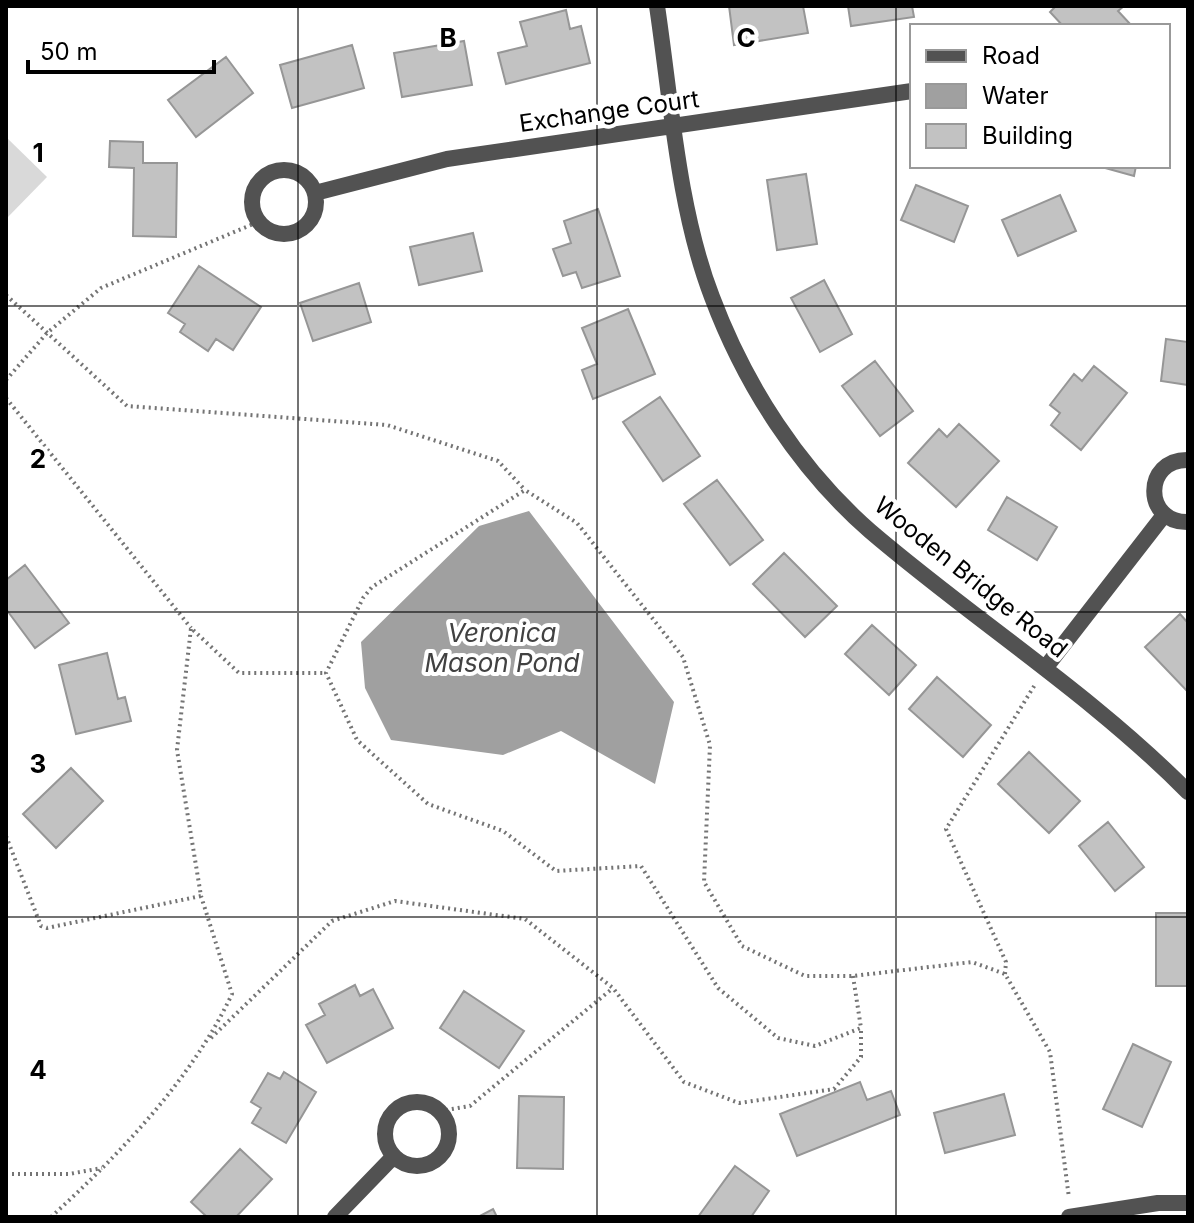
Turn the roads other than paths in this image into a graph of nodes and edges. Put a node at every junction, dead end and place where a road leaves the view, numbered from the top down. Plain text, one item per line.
1 (657, 6) edge
2 (910, 91) edge
3 (675, 126) junction
4 (315, 193) junction
5 (1188, 460) edge
6 (1164, 515) junction
7 (1188, 522) edge
8 (1046, 667) junction
9 (1188, 792) edge
10 (394, 1156) junction
11 (1188, 1203) edge
12 (335, 1217) edge
13 (1070, 1217) edge

1 - 3 street, Wooden Bridge Road
2 - 3 street, Exchange Court
3 - 4 street, Exchange Court
3 - 8 street, Wooden Bridge Road
4 - 4 street
5 - 6 street
6 - 7 street
6 - 8 street
8 - 9 street, Wooden Bridge Road
10 - 10 street
10 - 12 street
11 - 13 street

